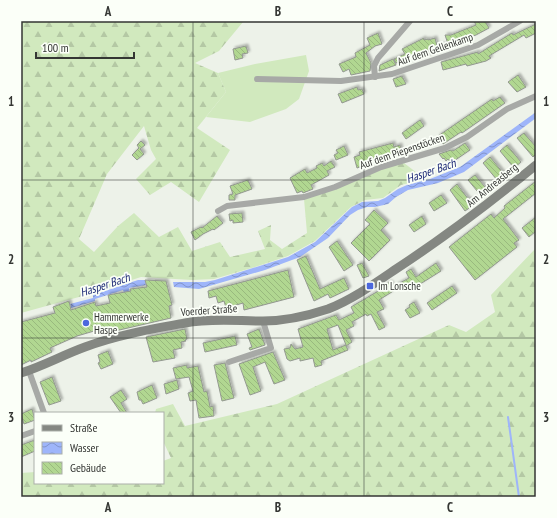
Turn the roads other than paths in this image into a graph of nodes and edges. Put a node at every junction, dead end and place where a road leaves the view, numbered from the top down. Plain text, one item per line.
1 (410, 21) edge
2 (520, 21) edge
3 (375, 77) junction
4 (257, 78) dead end
5 (536, 96) edge
6 (536, 165) edge
7 (218, 211) dead end
8 (463, 223) joint
9 (263, 321) junction
10 (229, 362) dead end
11 (25, 372) edge
12 (44, 412) edge
13 (34, 431) edge
14 (21, 436) edge

1 - 3 street, Auf dem Gellenkamp
2 - 3 street, Auf dem Gellenkamp
3 - 4 street, Auf dem Gellenkamp
5 - 7 street, Auf dem Piepenstöcken
6 - 8 main road, Am Andreasberg
8 - 9 main road, Voerder Straße
9 - 10 street
9 - 11 main road, Voerder Straße
11 - 12 street
13 - 14 street

